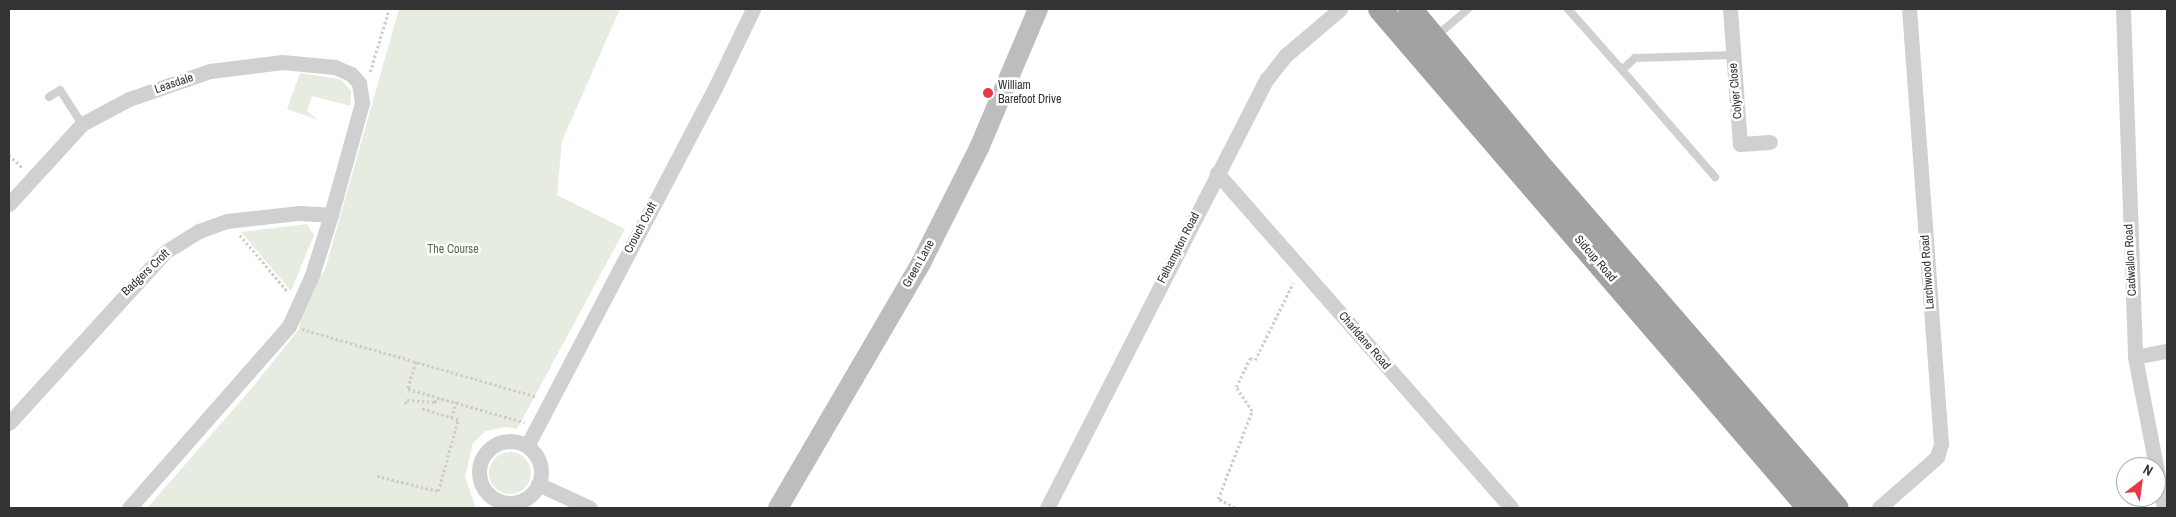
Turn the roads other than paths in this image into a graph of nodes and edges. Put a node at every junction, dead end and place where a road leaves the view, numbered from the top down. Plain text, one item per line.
1 (753, 9) edge
2 (1038, 9) edge
3 (1340, 9) edge
4 (1380, 9) edge
5 (1410, 9) edge
6 (1468, 9) edge
7 (1568, 9) edge
8 (1730, 9) edge
9 (1909, 9) edge
10 (2123, 9) edge
11 (1434, 39) junction
12 (1733, 55) junction
13 (1622, 70) junction
14 (49, 97) dead end
15 (82, 124) junction
16 (1770, 142) dead end
17 (1217, 173) junction
18 (1716, 177) dead end
19 (9, 204) edge
20 (331, 215) junction
21 (2167, 351) edge
22 (2136, 357) junction
23 (9, 423) edge
24 (527, 446) junction
25 (538, 484) junction
26 (497, 505) edge
27 (129, 508) edge
28 (590, 508) edge
29 (778, 508) edge
30 (1047, 508) edge
31 (1511, 508) edge
32 (1809, 508) edge
33 (1837, 508) edge
34 (1879, 508) edge
35 (2164, 508) edge

1 - 24 street, Crouch Croft
2 - 29 main road, Green Lane
3 - 17 street, Felhampton Road
4 - 32 highway, Sidcup Road
5 - 11 highway, Sidcup Road
6 - 11 lane
7 - 13 lane
8 - 12 street, Colyer Close
9 - 34 street, Larchwood Road
10 - 22 street, Cadwallon Road
11 - 33 highway, Sidcup Road
12 - 13 lane
12 - 16 street, Colyer Close
13 - 18 lane
14 - 15 lane
15 - 19 street, Leasdale
15 - 20 street, Leasdale
17 - 30 street, Felhampton Road
17 - 31 street, Charldane Road
20 - 23 street, Badgers Croft
20 - 27 street
21 - 22 street
22 - 35 street, Cadwallon Road
24 - 25 street
24 - 26 street
25 - 26 street
25 - 28 street

